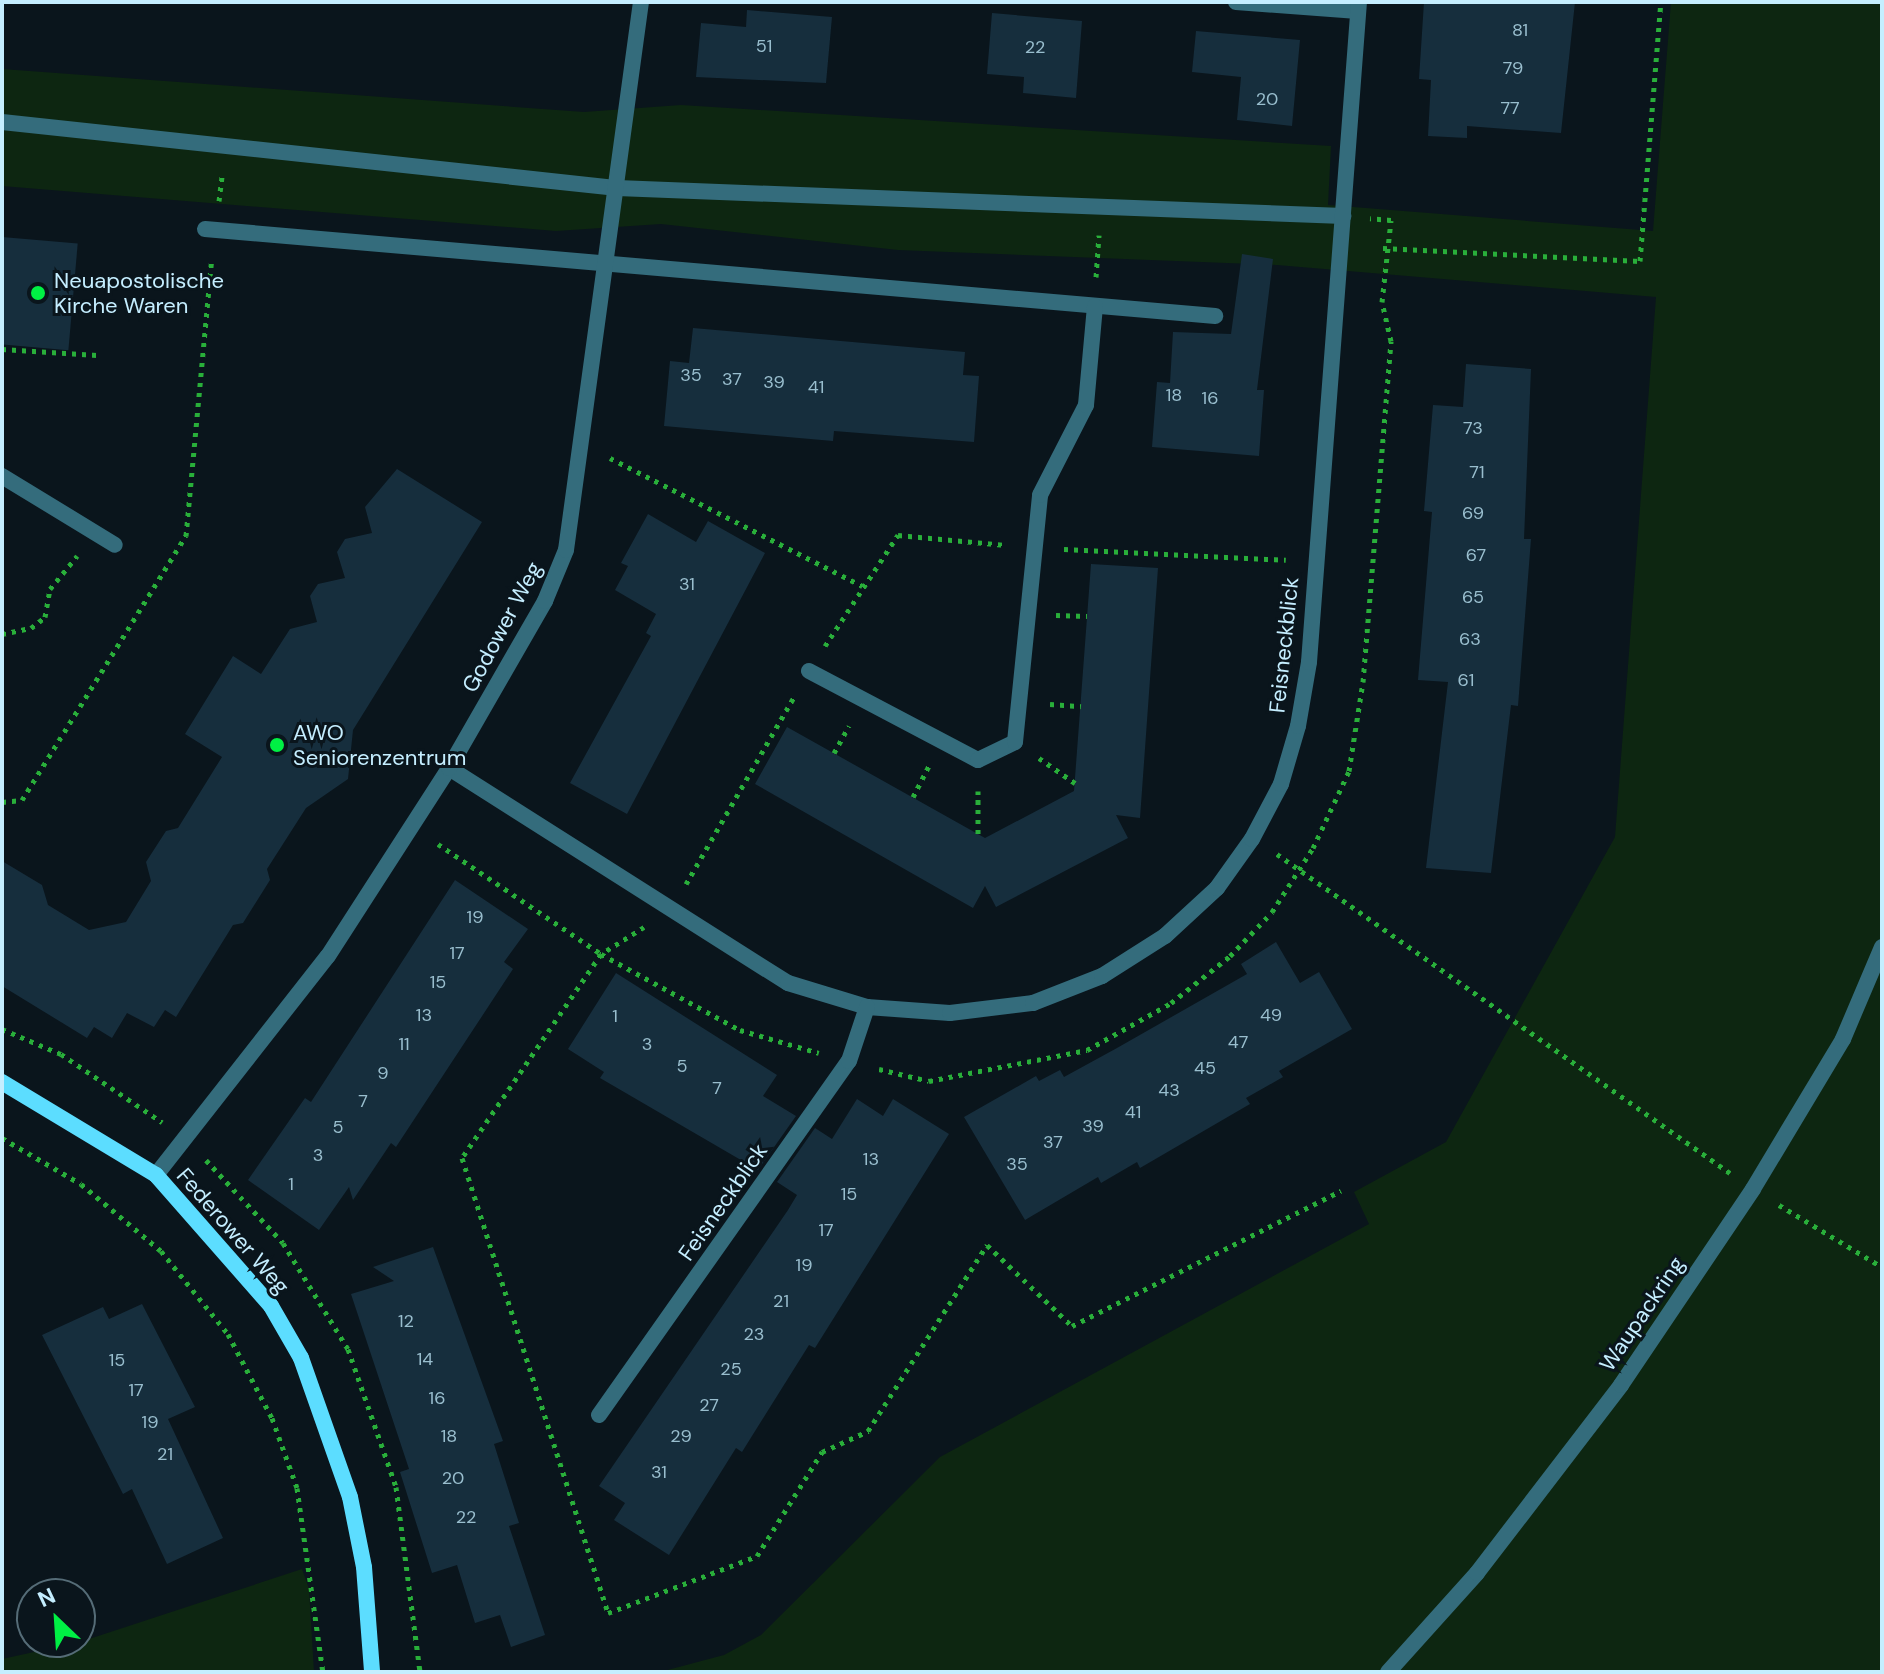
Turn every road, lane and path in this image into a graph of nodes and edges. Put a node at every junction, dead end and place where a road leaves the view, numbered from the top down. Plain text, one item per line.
1 (641, 2) edge
2 (1236, 2) edge
3 (1661, 2) edge
4 (1359, 6) edge
5 (2, 122) edge
6 (226, 146) junction
7 (617, 188) junction
8 (1100, 207) junction
9 (1343, 216) junction
10 (210, 229) joint
11 (1383, 248) junction
12 (606, 266) junction
13 (1095, 306) junction
14 (1215, 316) dead end
15 (2, 349) edge
16 (97, 355) dead end
17 (583, 444) junction
18 (2, 476) edge
19 (108, 541) joint
20 (1035, 548) junction
21 (1315, 562) junction
22 (862, 586) junction
23 (2, 634) edge
24 (809, 671) junction
25 (1015, 742) junction
26 (978, 760) junction
27 (449, 768) junction
28 (1075, 783) dead end
29 (411, 825) junction
30 (978, 834) dead end
31 (1300, 869) junction
32 (671, 912) junction
33 (1882, 947) edge
34 (601, 954) junction
35 (867, 1007) junction
36 (849, 1061) junction
37 (2, 1082) edge
38 (2, 1138) edge
39 (156, 1175) junction
40 (1753, 1189) junction
41 (1341, 1191) dead end
42 (1882, 1267) edge
43 (599, 1415) dead end
44 (323, 1672) edge
45 (372, 1672) edge
46 (1388, 1672) edge

1 - 7 street, Godower Weg
2 - 4 street
3 - 11 path
4 - 9 street, Feisneckblick
5 - 6 street
6 - 7 street
6 - 10 path
7 - 8 street
7 - 12 street, Godower Weg
8 - 9 street
8 - 13 path
9 - 11 path
9 - 21 street, Feisneckblick
10 - 12 street
11 - 31 path
12 - 13 street
12 - 17 street, Godower Weg
13 - 14 street
13 - 20 street
15 - 16 path
17 - 22 path
17 - 27 street, Godower Weg
18 - 19 street
19 - 23 path
20 - 21 path
20 - 22 path
20 - 25 street
21 - 35 street, Feisneckblick
22 - 24 path
24 - 26 street
24 - 32 path
25 - 26 street
25 - 28 path
26 - 30 path
27 - 29 street, Godower Weg
27 - 32 street, Feisneckblick
29 - 34 path
29 - 39 street, Godower Weg
31 - 36 path
31 - 40 path
32 - 34 path
32 - 35 street, Feisneckblick
33 - 40 street, Waupackring
34 - 36 path
34 - 41 path
35 - 36 street, Feisneckblick
36 - 43 street, Feisneckblick
37 - 39 street, Federower Weg
38 - 44 path
39 - 45 street, Federower Weg
40 - 42 path
40 - 46 street, Waupackring

